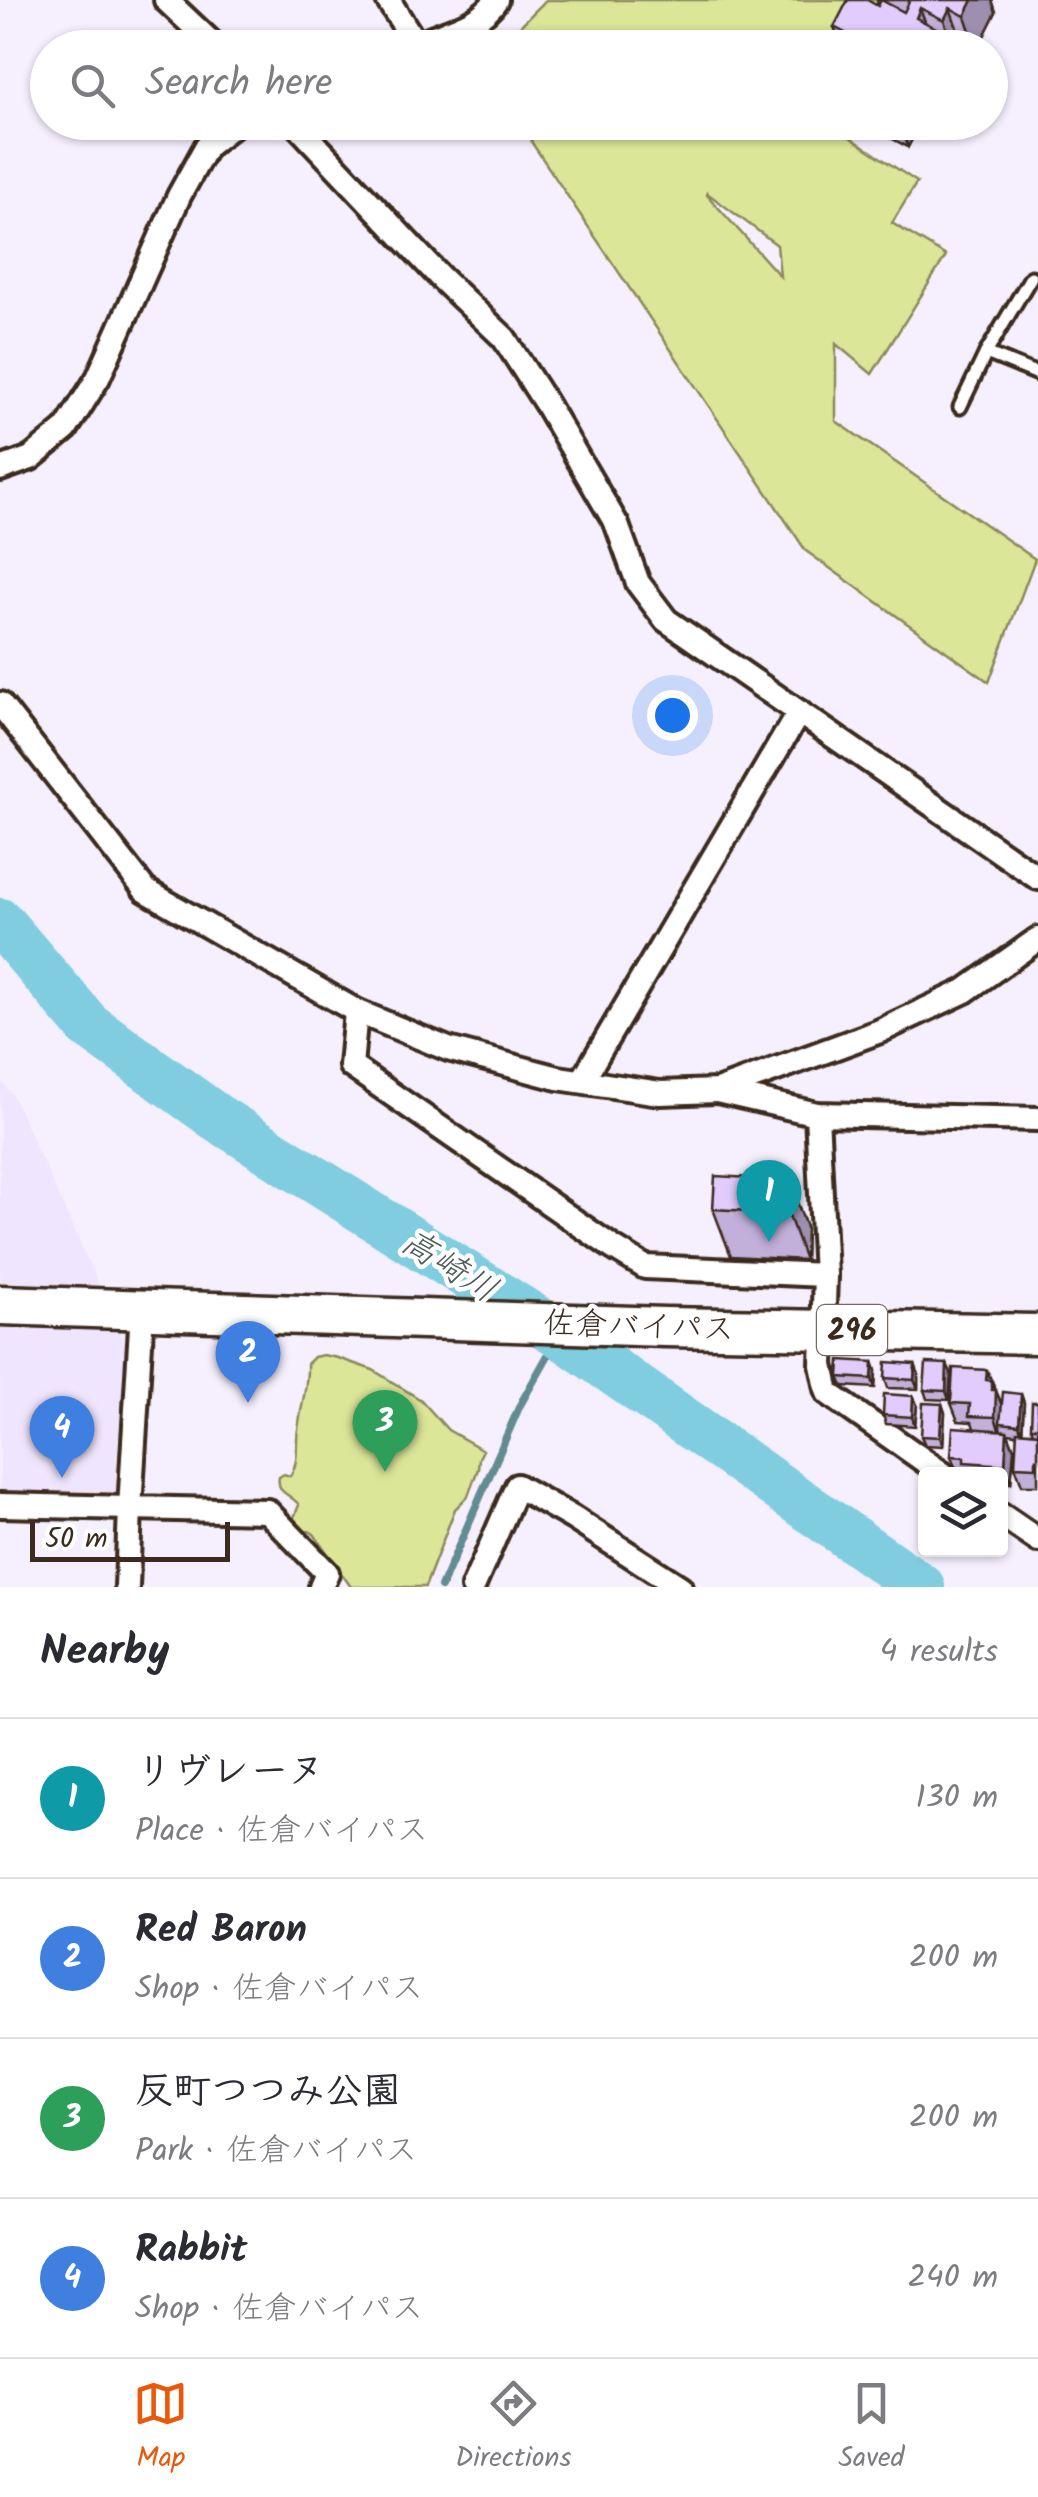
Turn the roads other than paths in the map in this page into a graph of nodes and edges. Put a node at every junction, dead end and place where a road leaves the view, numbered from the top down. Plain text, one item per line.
1 (166, 0) edge
2 (388, 0) edge
3 (496, 0) edge
4 (198, 30) edge
5 (404, 30) edge
6 (452, 30) edge
7 (215, 140) edge
8 (311, 140) edge
9 (1030, 277) dead end
10 (986, 352) junction
11 (1038, 374) edge
12 (960, 407) dead end
13 (0, 469) edge
14 (0, 704) edge
15 (799, 712) junction
16 (1038, 878) edge
17 (1038, 939) edge
18 (356, 1011) junction
19 (582, 1082) junction
20 (717, 1091) junction
21 (818, 1114) junction
22 (1038, 1119) edge
23 (825, 1274) junction
24 (0, 1306) edge
25 (142, 1310) junction
26 (824, 1330) junction
27 (1038, 1334) edge
28 (933, 1467) edge
29 (0, 1505) edge
30 (130, 1508) junction
31 (1008, 1519) edge
32 (1037, 1539) edge
33 (127, 1587) edge
34 (321, 1587) edge
35 (473, 1587) edge
36 (680, 1587) edge

1 - 4 street
2 - 5 street
3 - 6 street
7 - 13 street
8 - 15 street
9 - 10 lane
10 - 11 lane
10 - 12 lane
14 - 18 street
15 - 16 street
15 - 19 street
17 - 20 street
18 - 19 street
18 - 23 street
19 - 20 street
20 - 21 street
21 - 22 street
21 - 23 street
23 - 26 street
24 - 25 highway, 佐倉バイパス / 296
25 - 26 highway, 佐倉バイパス / 296
25 - 30 street
26 - 27 highway, 佐倉バイパス / 296
26 - 28 street
29 - 30 street
30 - 33 street
30 - 34 street
31 - 32 street
35 - 36 street

